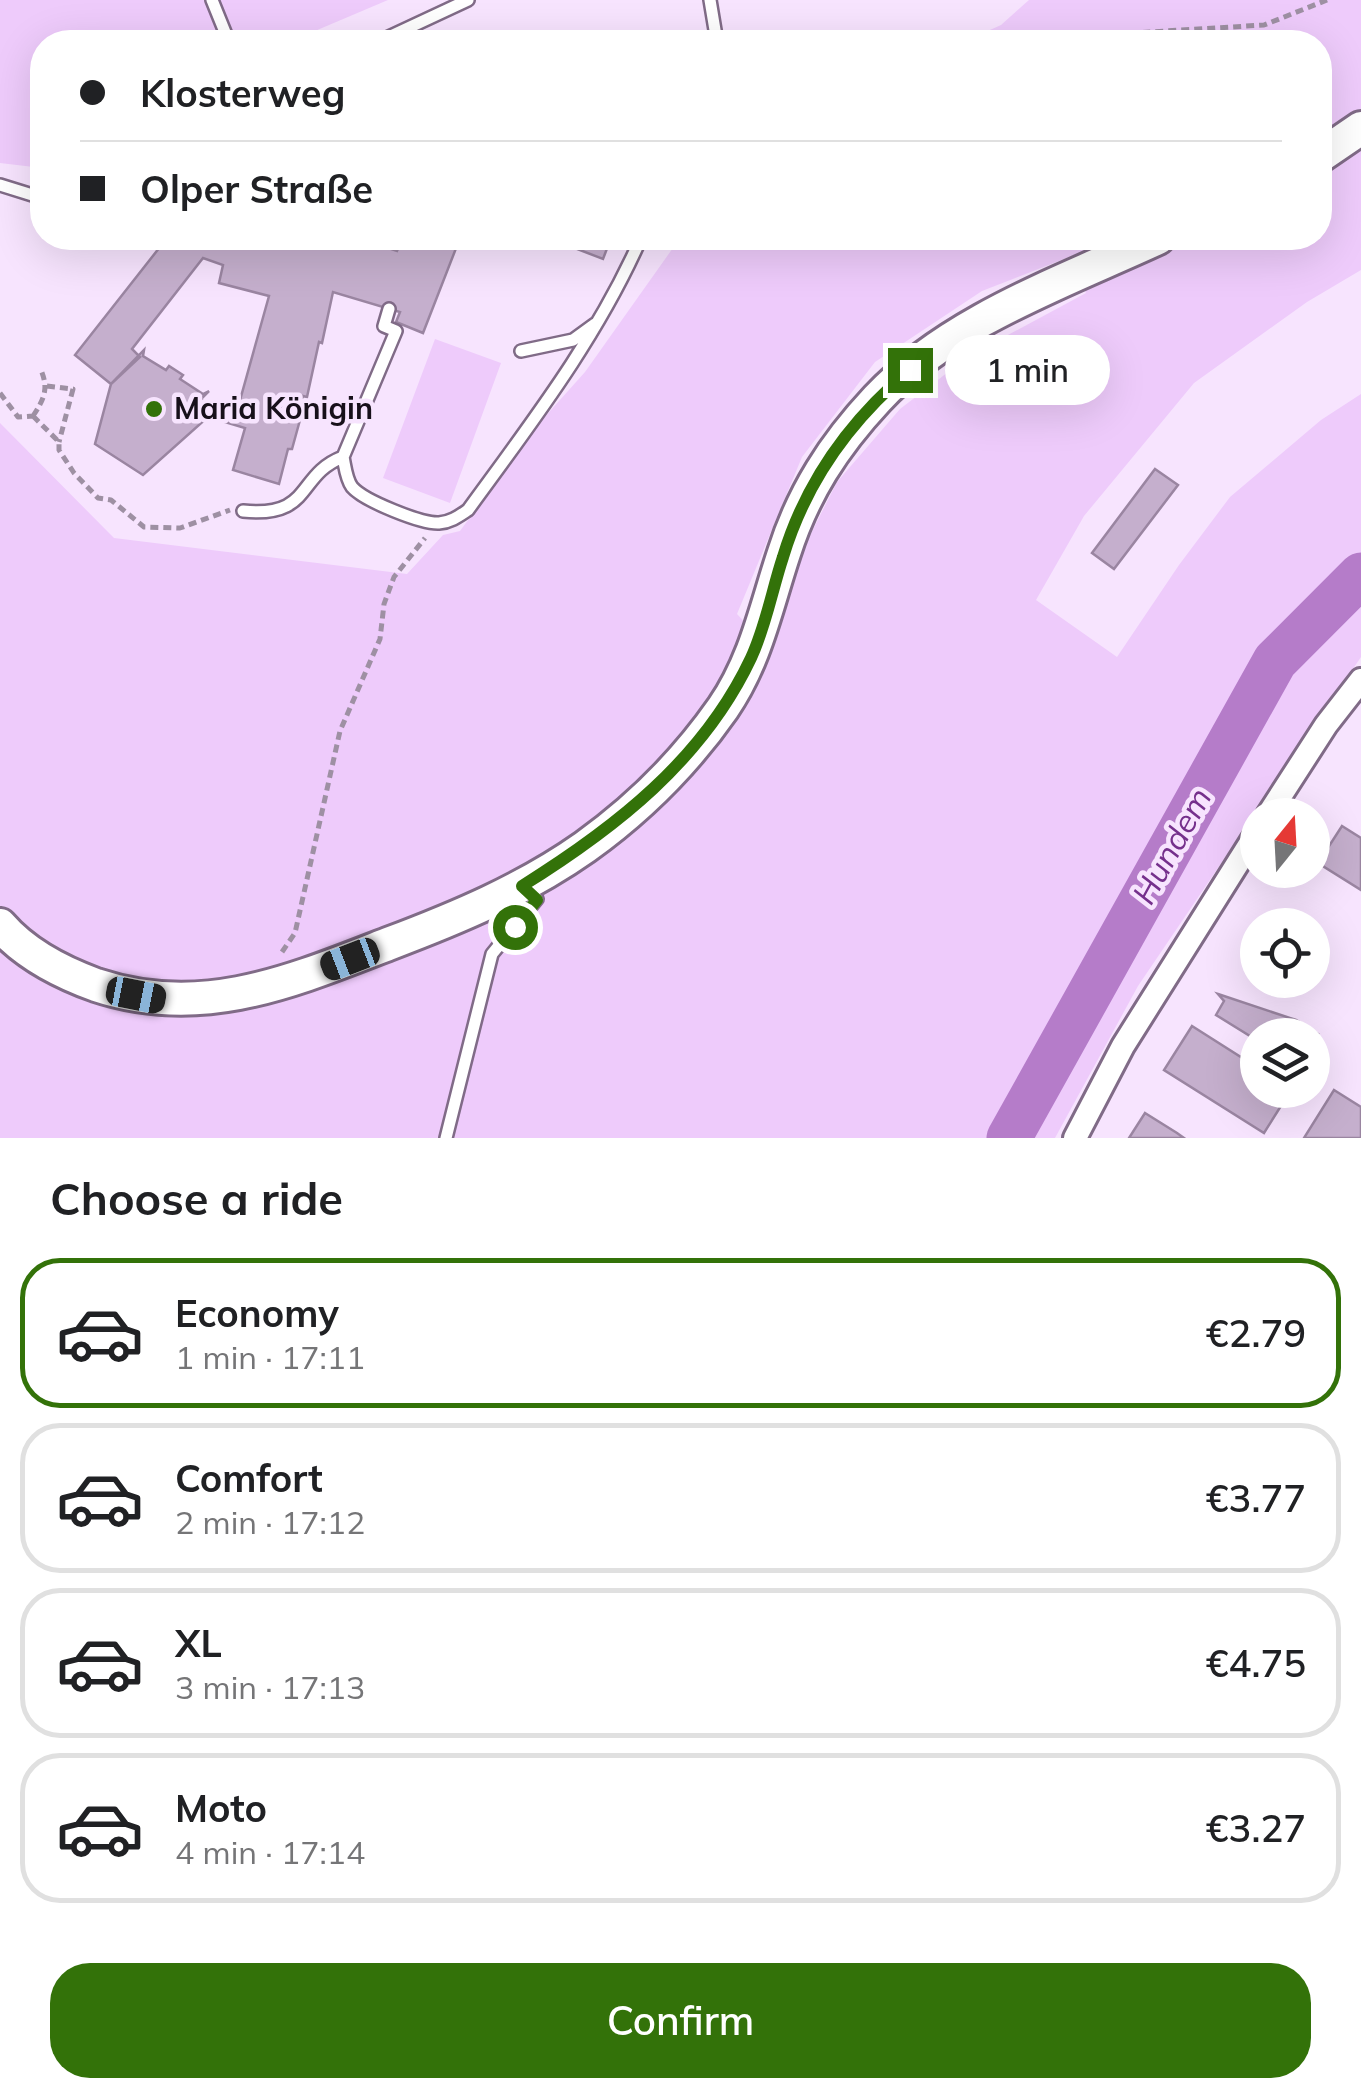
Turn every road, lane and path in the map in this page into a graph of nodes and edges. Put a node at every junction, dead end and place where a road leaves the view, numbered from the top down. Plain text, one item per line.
1 (212, 0) edge
2 (468, 0) edge
3 (710, 0) edge
4 (1327, 0) edge
5 (224, 30) edge
6 (404, 30) edge
7 (715, 30) edge
8 (1182, 30) edge
9 (1361, 128) edge
10 (1332, 148) edge
11 (0, 185) edge
12 (30, 194) edge
13 (636, 250) edge
14 (1132, 250) edge
15 (389, 309) dead end
16 (602, 318) junction
17 (521, 351) dead end
18 (41, 370) dead end
19 (47, 386) junction
20 (0, 393) edge
21 (33, 416) junction
22 (59, 442) junction
23 (343, 457) junction
24 (243, 511) joint
25 (435, 524) junction
26 (1361, 680) edge
27 (1279, 798) edge
28 (1240, 860) edge
29 (522, 886) junction
30 (0, 926) edge
31 (274, 964) dead end
32 (446, 1138) edge
33 (1075, 1138) edge

1 - 5 lane
2 - 6 lane
3 - 7 lane
4 - 8 path
9 - 10 main road
11 - 12 lane
13 - 16 lane
14 - 29 main road
15 - 23 lane
16 - 17 lane
16 - 25 lane
18 - 19 path
19 - 21 path
19 - 22 path
20 - 21 path
21 - 22 path
22 - 24 path
23 - 24 lane
23 - 25 lane
25 - 31 path
26 - 27 street
28 - 33 street
29 - 30 main road
29 - 32 lane

